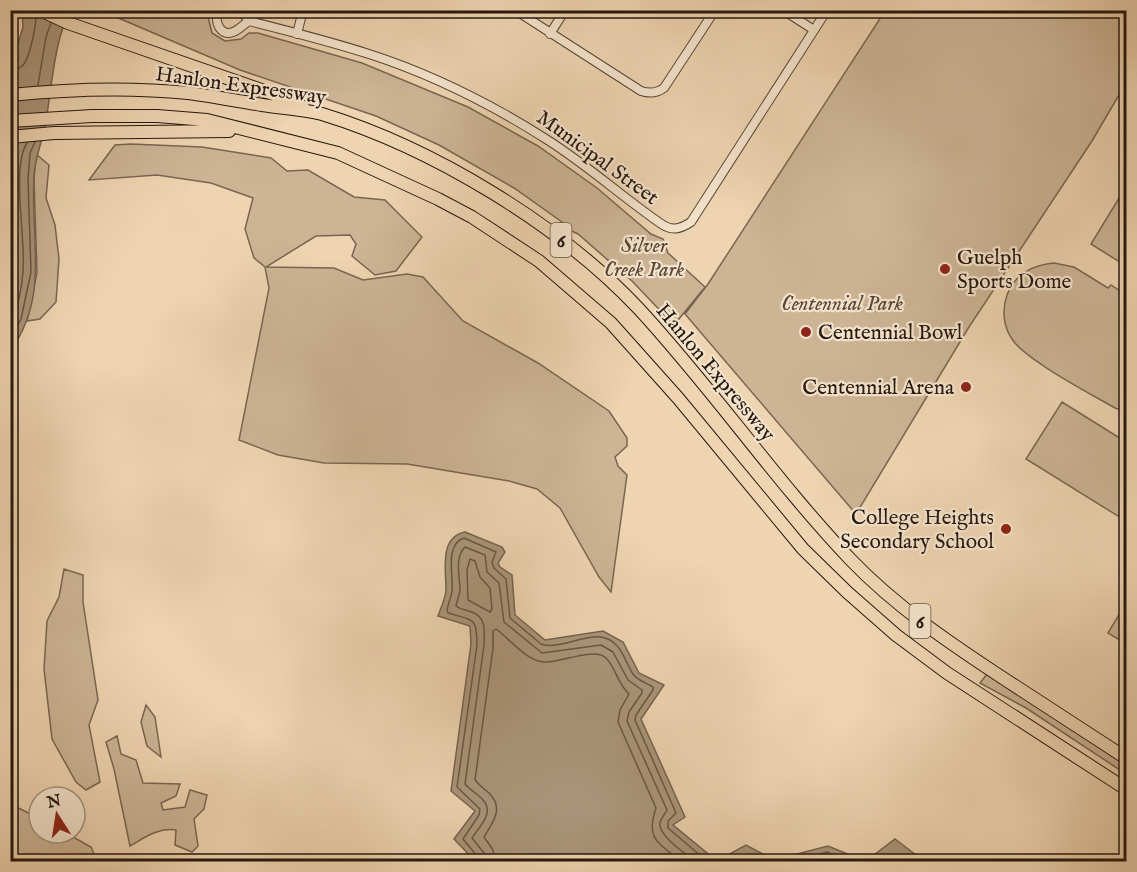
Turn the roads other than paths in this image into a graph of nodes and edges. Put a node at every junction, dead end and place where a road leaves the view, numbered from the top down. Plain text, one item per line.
1 (40, 10) edge
2 (219, 10) edge
3 (240, 10) edge
4 (303, 10) edge
5 (514, 10) edge
6 (565, 10) edge
7 (715, 10) edge
8 (783, 10) edge
9 (827, 10) edge
10 (249, 21) junction
11 (814, 30) junction
12 (297, 34) junction
13 (550, 34) junction
14 (10, 95) edge
15 (318, 113) junction
16 (10, 121) edge
17 (248, 132) junction
18 (10, 137) edge
19 (1126, 758) edge
20 (1126, 789) edge

1 - 15 highway
2 - 10 street
3 - 10 street
4 - 12 street
5 - 13 street
6 - 13 street
7 - 13 street
8 - 11 street
9 - 11 street, Municipal Street
10 - 12 street, Municipal Street
11 - 12 street, Municipal Street
14 - 15 highway, Hanlon Expressway / 6
15 - 19 highway, Hanlon Expressway / 6
16 - 17 highway, Hanlon Expressway / 6
17 - 18 highway
17 - 20 highway, Hanlon Expressway / 6

